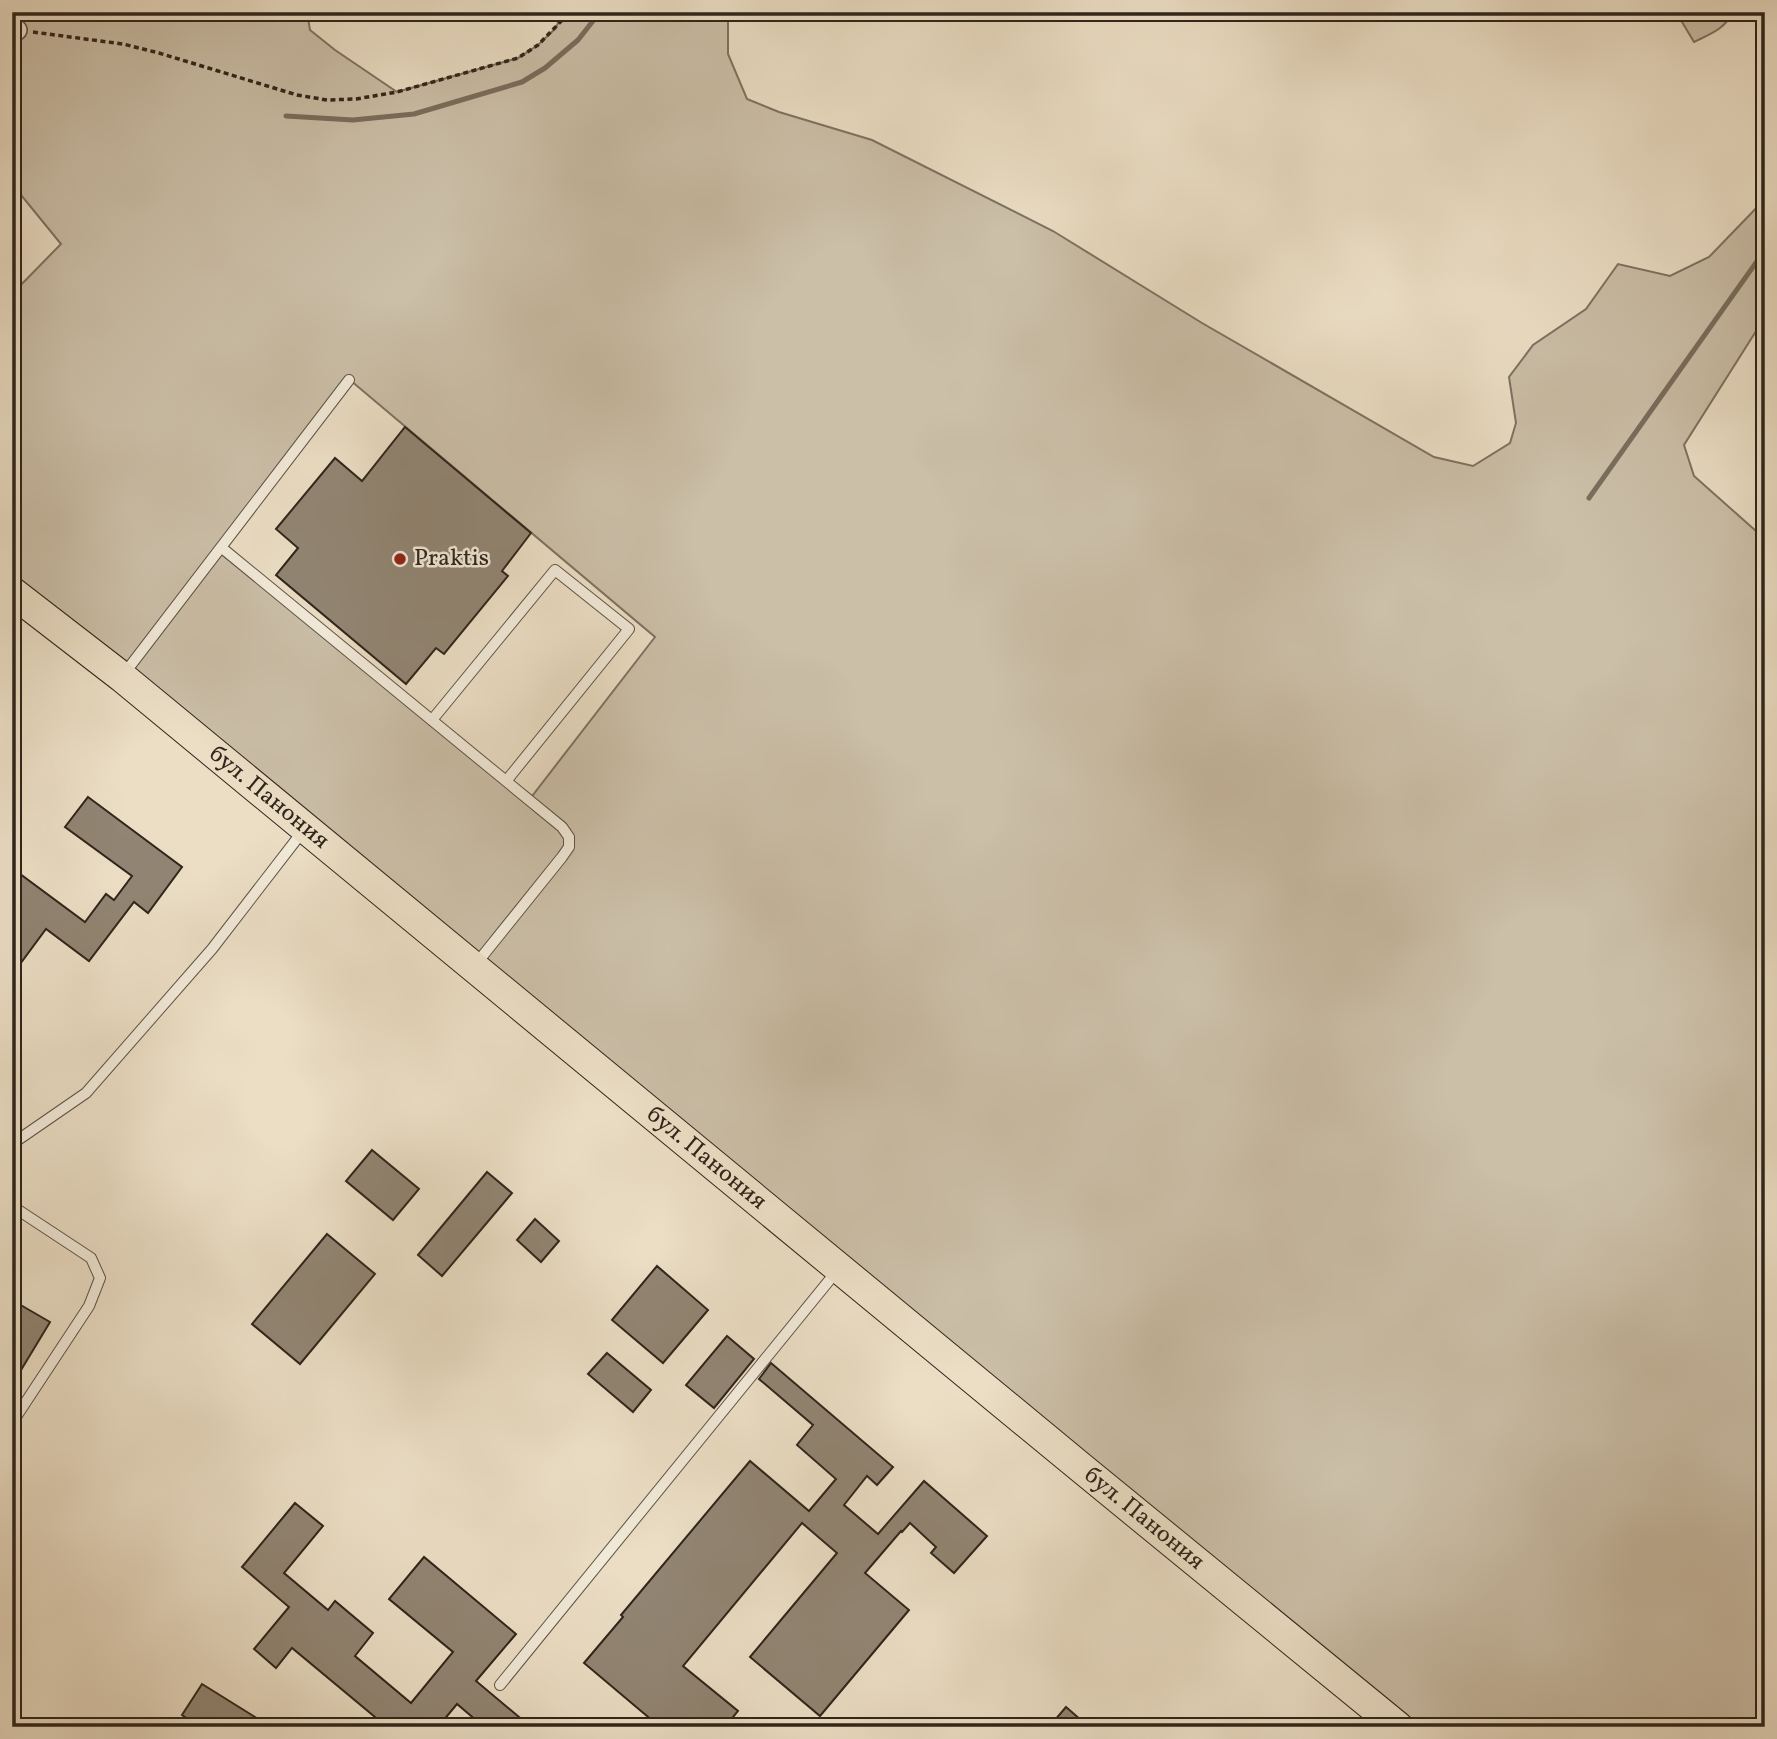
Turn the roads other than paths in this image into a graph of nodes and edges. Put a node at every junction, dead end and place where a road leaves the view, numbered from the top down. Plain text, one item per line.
1 (349, 380) dead end
2 (222, 548) junction
3 (12, 592) edge
4 (122, 677) junction
5 (432, 720) junction
6 (507, 780) junction
7 (305, 829) junction
8 (473, 967) junction
9 (12, 1144) edge
10 (12, 1206) edge
11 (839, 1269) junction
12 (12, 1423) edge
13 (500, 1685) dead end
14 (1398, 1727) edge

1 - 2 lane
2 - 4 lane
2 - 5 lane
3 - 4 main road, бул. Панония
4 - 7 main road, бул. Панония
5 - 6 lane
5 - 6 lane
6 - 8 lane
7 - 8 main road, бул. Панония
7 - 9 lane
8 - 11 main road, бул. Панония
10 - 12 lane
11 - 13 lane
11 - 14 main road, бул. Панония

